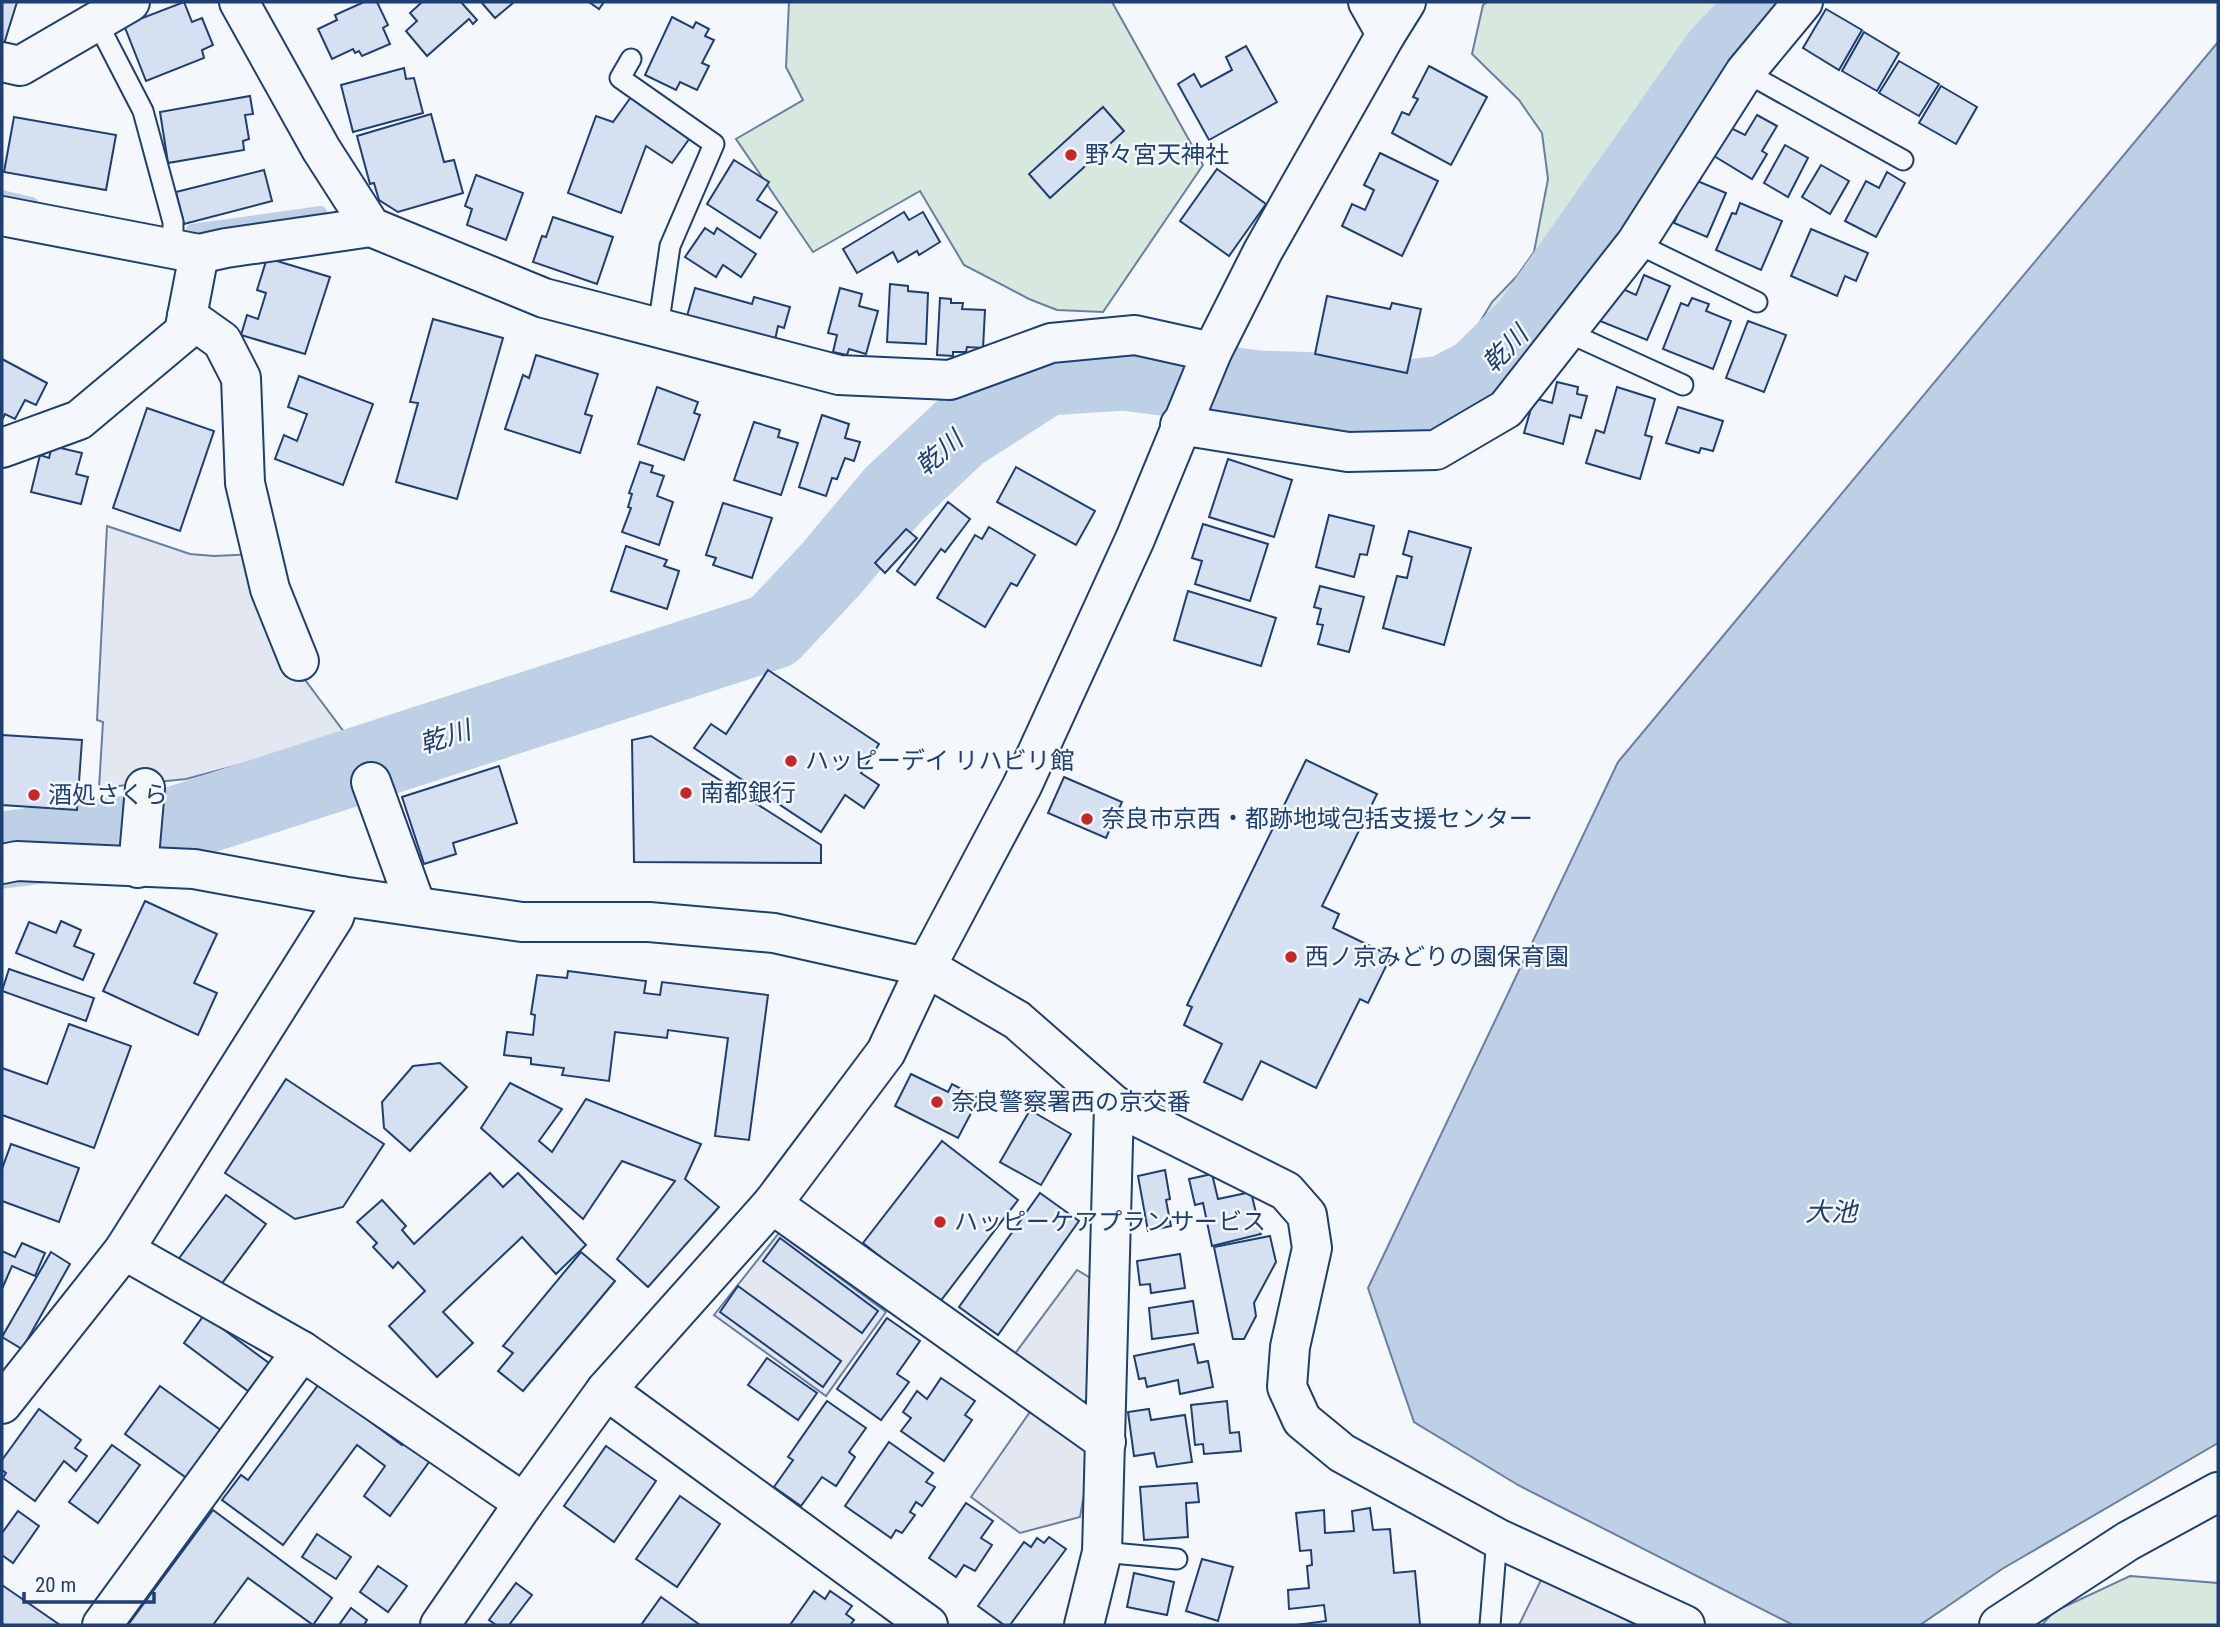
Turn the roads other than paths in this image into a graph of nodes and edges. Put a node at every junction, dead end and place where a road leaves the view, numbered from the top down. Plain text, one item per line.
1 (130, 2) edge
2 (239, 2) edge
3 (1406, 2) edge
4 (1804, 2) edge
5 (1377, 18) edge
6 (97, 22) junction
7 (631, 59) dead end
8 (2, 62) edge
9 (1745, 72) junction
10 (1903, 160) dead end
11 (2, 216) edge
12 (371, 227) junction
13 (1636, 243) junction
14 (186, 252) junction
15 (1757, 302) dead end
16 (187, 316) junction
17 (658, 328) junction
18 (1567, 332) junction
19 (1212, 352) junction
20 (1683, 386) dead end
21 (1180, 425) junction
22 (2, 448) edge
23 (299, 661) dead end
24 (371, 782) dead end
25 (145, 788) dead end
26 (2, 864) edge
27 (138, 868) junction
28 (341, 896) junction
29 (416, 906) junction
30 (926, 967) junction
31 (1114, 1105) junction
32 (772, 1204) junction
33 (124, 1250) junction
34 (302, 1351) junction
35 (606, 1391) junction
36 (2, 1404) edge
37 (1106, 1442) junction
38 (2218, 1492) edge
39 (524, 1503) junction
40 (1497, 1538) junction
41 (1102, 1552) junction
42 (1177, 1559) dead end
43 (442, 1624) edge
44 (102, 1625) edge
45 (928, 1625) edge
46 (1084, 1625) edge
47 (1490, 1625) edge
48 (1685, 1625) edge
49 (1999, 1625) edge

1 - 6 street
2 - 12 street
3 - 5 street
4 - 9 street
5 - 19 street
6 - 8 street
6 - 14 lane
7 - 17 lane
9 - 10 lane
9 - 13 street
11 - 14 street
12 - 14 street
12 - 17 street
13 - 15 lane
13 - 18 street
14 - 16 street
16 - 22 street
16 - 23 street
17 - 19 street
18 - 20 lane
18 - 21 street
19 - 21 street
21 - 30 street
24 - 29 street
25 - 27 street
26 - 27 street
27 - 28 street
28 - 29 street
28 - 33 street
29 - 30 street
30 - 31 street
30 - 32 street
31 - 37 street
31 - 40 street
32 - 35 street
32 - 37 street
33 - 34 street
33 - 36 street
34 - 39 street
34 - 44 street
35 - 39 street
35 - 45 street
37 - 41 street
38 - 49 street
39 - 43 street
40 - 47 lane
40 - 48 street
41 - 42 lane
41 - 46 street

